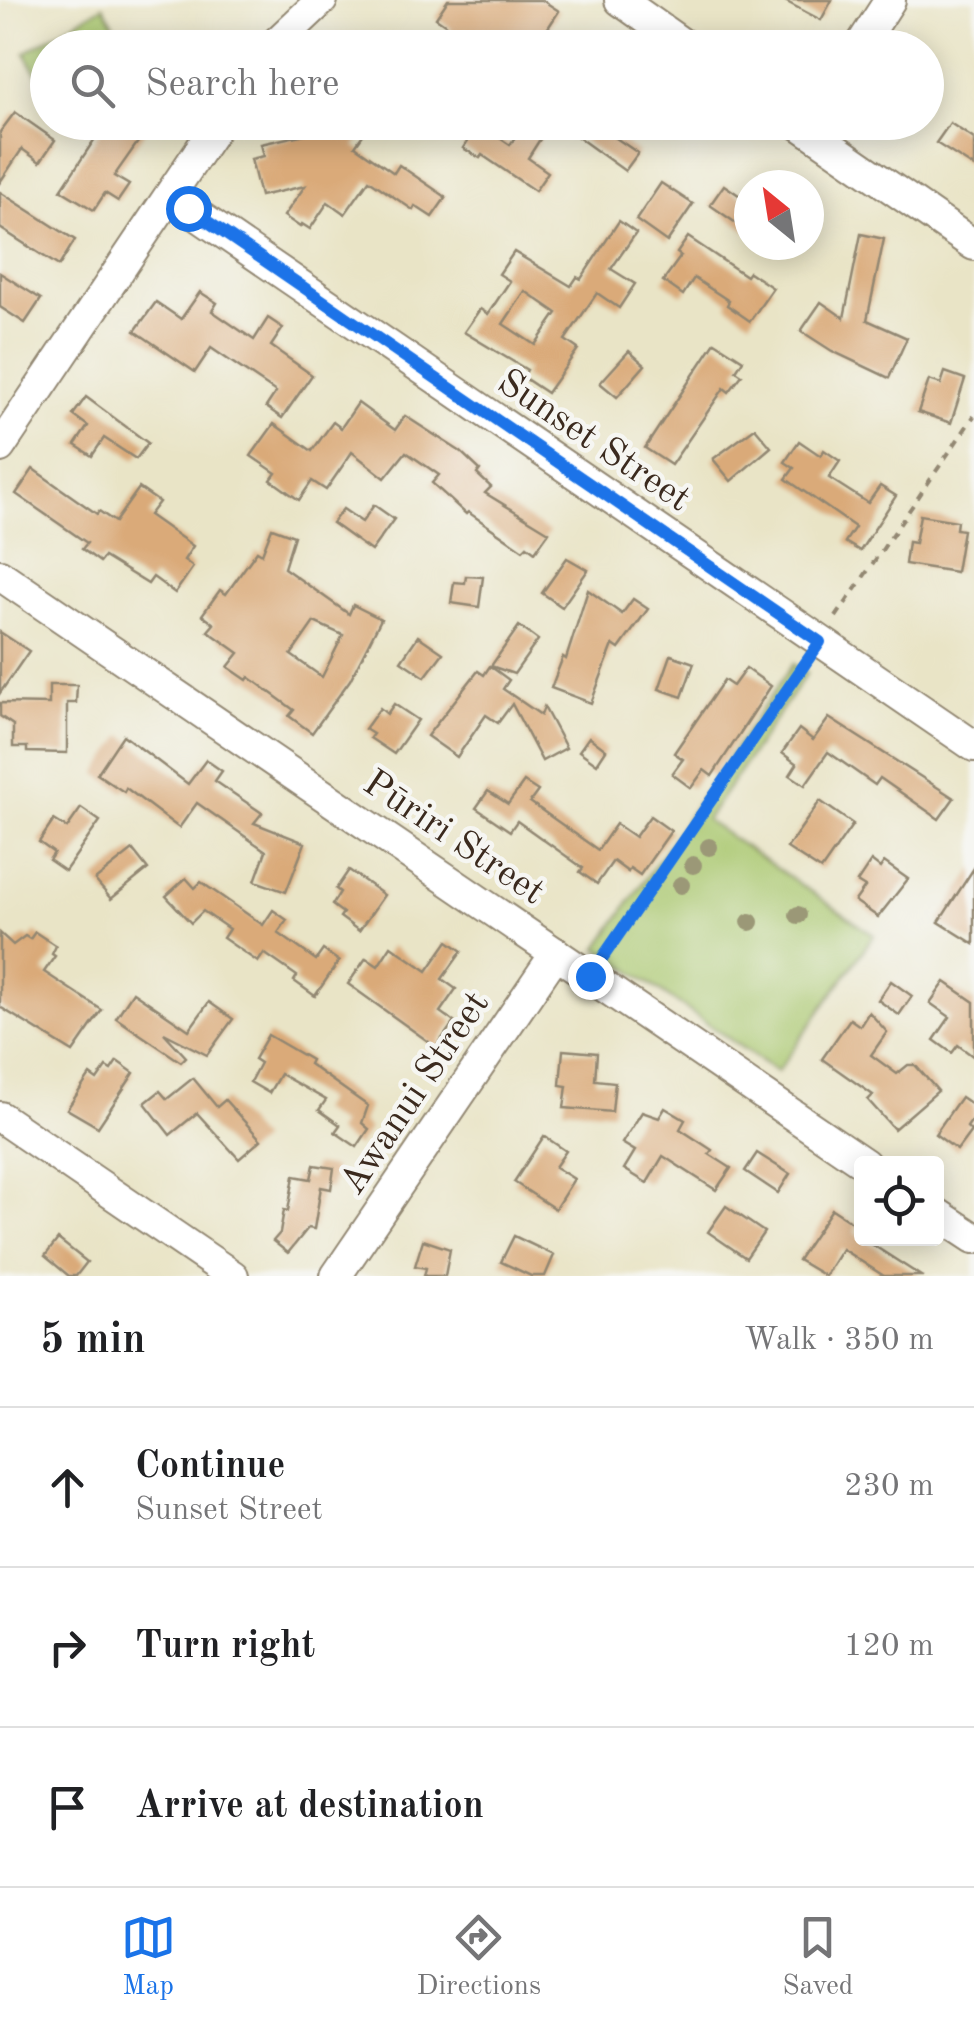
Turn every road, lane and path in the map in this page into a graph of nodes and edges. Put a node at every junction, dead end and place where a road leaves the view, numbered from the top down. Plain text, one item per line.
1 (322, 0) edge
2 (620, 0) edge
3 (890, 0) edge
4 (290, 30) edge
5 (662, 30) edge
6 (871, 30) edge
7 (207, 140) edge
8 (825, 140) edge
9 (170, 196) junction
10 (974, 246) edge
11 (974, 416) edge
12 (0, 446) edge
13 (0, 575) edge
14 (820, 642) junction
15 (974, 746) edge
16 (556, 952) junction
17 (590, 976) junction
18 (0, 1117) edge
19 (854, 1157) edge
20 (944, 1218) edge
21 (974, 1238) edge
22 (233, 1276) edge
23 (336, 1276) edge

1 - 4 street
2 - 5 street
3 - 6 street
7 - 9 street
8 - 10 street
9 - 12 street
9 - 14 street, Sunset Street
11 - 14 path
13 - 16 street, Pūriri Street
14 - 15 street, Sunset Street
14 - 17 path
16 - 17 street, Pūriri Street
16 - 23 street, Awanui Street
17 - 19 street, Pūriri Street
18 - 22 street
20 - 21 street

